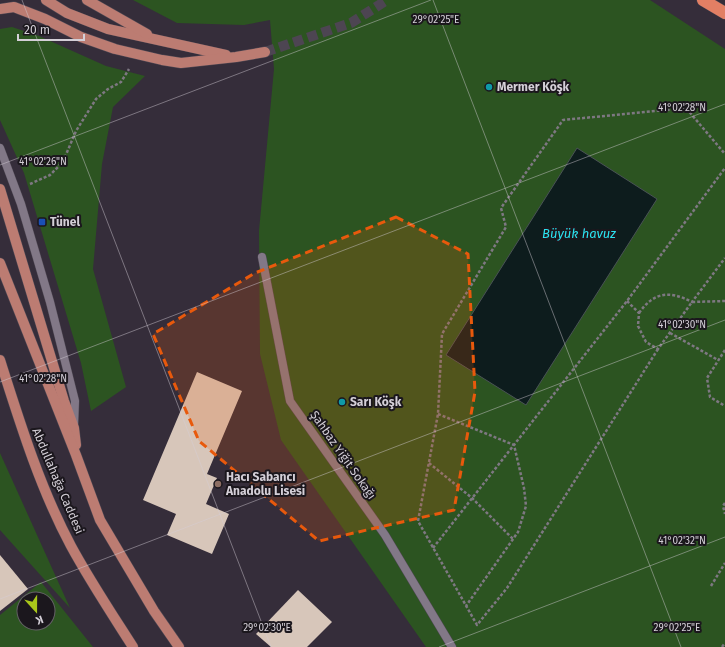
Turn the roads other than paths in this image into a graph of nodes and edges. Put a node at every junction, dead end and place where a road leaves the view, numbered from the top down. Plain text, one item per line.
1 (46, 0) edge
2 (87, 0) edge
3 (703, 0) edge
4 (0, 9) edge
5 (725, 14) edge
6 (159, 41) junction
7 (265, 52) tunnel mouth
8 (236, 57) junction
9 (0, 148) edge
10 (0, 189) edge
11 (262, 257) dead end
12 (0, 262) edge
13 (0, 360) edge
14 (2, 372) edge
15 (71, 429) junction
16 (133, 647) edge
17 (179, 647) edge
18 (452, 647) edge

1 - 6 main road
2 - 6 main road
3 - 5 highway
4 - 8 main road
6 - 8 main road
7 - 8 main road
9 - 15 lane
10 - 15 main road
11 - 18 lane, Şahbaz Yiğit Sokağı
12 - 15 main road
13 - 14 main road, Abdullahağa Caddesi
14 - 16 main road, Abdullahağa Caddesi
15 - 17 main road, Abdullahağa Caddesi

